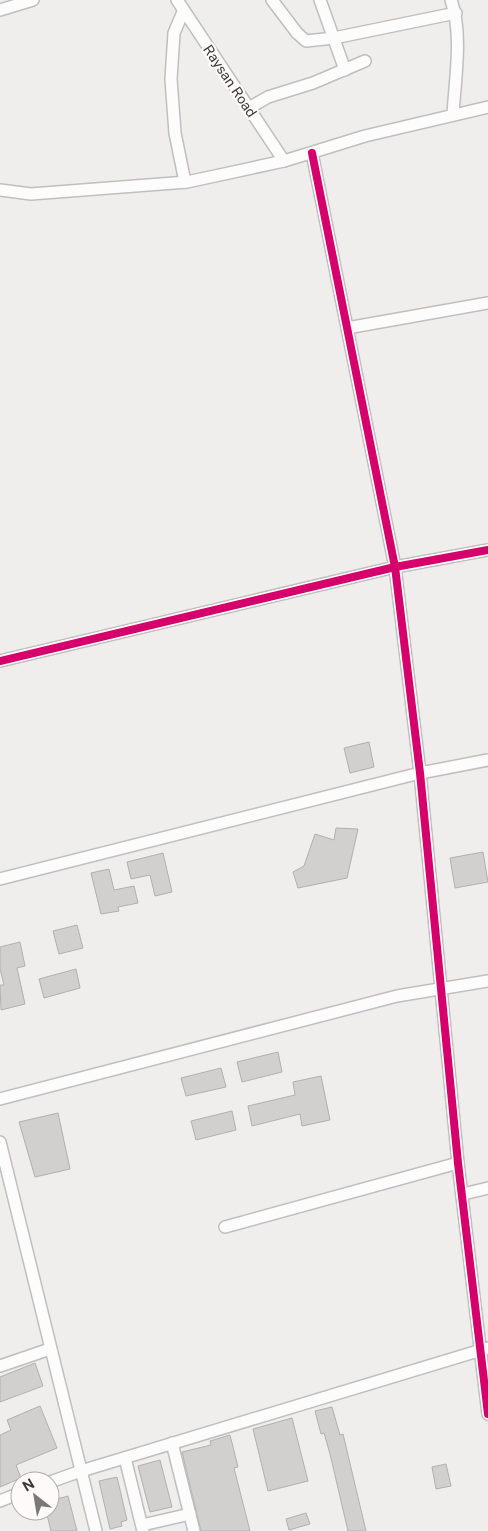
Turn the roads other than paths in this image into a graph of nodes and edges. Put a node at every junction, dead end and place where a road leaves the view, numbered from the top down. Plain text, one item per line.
1 (33, 0) edge
2 (176, 0) edge
3 (272, 0) edge
4 (320, 0) edge
5 (452, 0) edge
6 (0, 10) edge
7 (183, 12) junction
8 (456, 12) junction
9 (334, 38) junction
10 (365, 62) dead end
11 (345, 70) junction
12 (249, 108) junction
13 (488, 108) edge
14 (453, 114) junction
15 (312, 152) junction
16 (284, 161) junction
17 (185, 182) junction
18 (0, 190) edge
19 (488, 303) edge
20 (347, 328) junction
21 (488, 550) edge
22 (395, 567) junction
23 (0, 661) edge
24 (488, 760) edge
25 (420, 773) junction
26 (0, 879) edge
27 (488, 981) edge
28 (440, 989) junction
29 (0, 1099) edge
30 (0, 1142) edge
31 (458, 1163) junction
32 (488, 1188) edge
33 (463, 1194) junction
34 (225, 1227) dead end
35 (50, 1349) junction
36 (484, 1349) edge
37 (0, 1366) edge
38 (488, 1414) edge
39 (172, 1443) junction
40 (125, 1458) junction
41 (81, 1471) junction
42 (60, 1478) edge
43 (190, 1514) junction
44 (143, 1528) edge
45 (96, 1531) edge
46 (194, 1531) edge

1 - 6 street
2 - 7 street, Raysan Road
3 - 9 street
4 - 9 street
5 - 8 street
7 - 12 street, Raysan Road
7 - 17 street
8 - 9 street
8 - 14 street
9 - 11 street
10 - 11 street
11 - 12 street
12 - 16 street, Raysan Road
13 - 14 street
14 - 15 street
15 - 16 street
15 - 20 street
16 - 17 street
17 - 18 street
19 - 20 street
20 - 22 street
21 - 22 street
22 - 23 street
22 - 25 street
24 - 25 street
25 - 26 street
25 - 28 street
27 - 28 street
28 - 29 street
28 - 31 street
30 - 35 street
31 - 33 street
31 - 34 street
32 - 33 street
33 - 36 street
35 - 37 street
35 - 41 street
36 - 38 street
36 - 39 street
39 - 40 street
39 - 43 street
40 - 41 street
40 - 44 street
41 - 42 street
41 - 45 street
43 - 44 street
43 - 46 street

